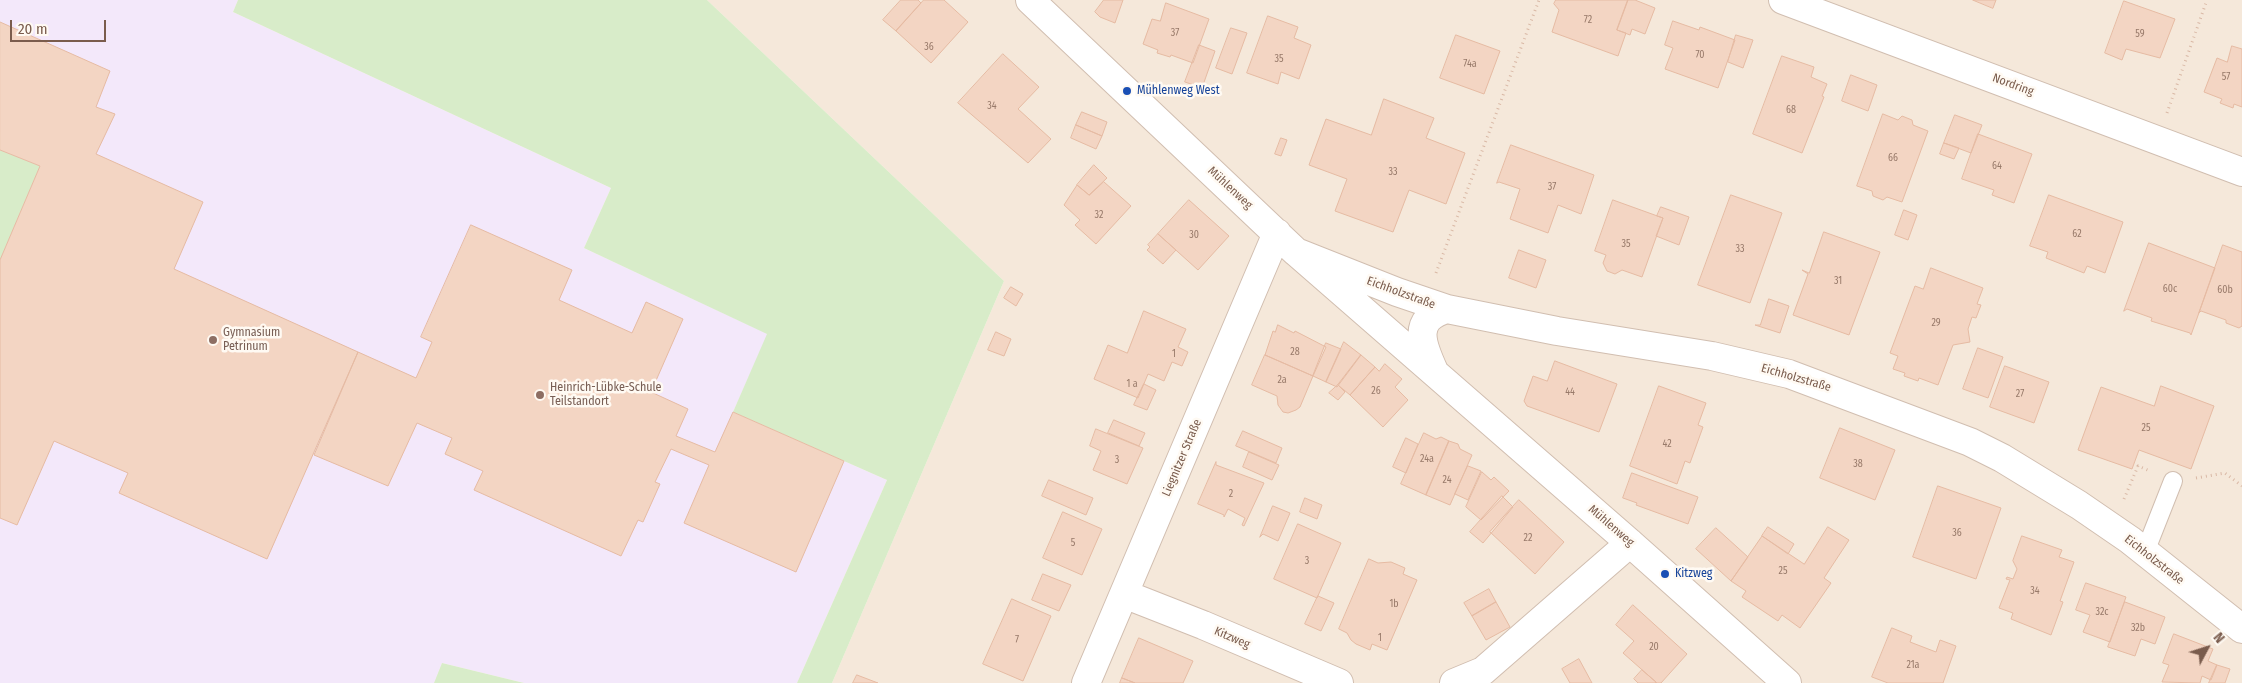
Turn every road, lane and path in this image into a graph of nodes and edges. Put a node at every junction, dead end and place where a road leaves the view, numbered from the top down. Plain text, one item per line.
1 (1030, 0) edge
2 (1540, 0) edge
3 (1783, 0) edge
4 (2207, 0) edge
5 (2158, 139) junction
6 (2242, 172) edge
7 (1277, 233) junction
8 (1296, 252) junction
9 (1436, 306) junction
10 (1434, 372) junction
11 (2173, 481) dead end
12 (1630, 543) junction
13 (2145, 552) junction
14 (1124, 594) junction
15 (2242, 629) edge
16 (1086, 683) edge
17 (1339, 683) edge
18 (1454, 683) edge
19 (1787, 683) edge

1 - 7 street, Mühlenweg
2 - 9 path
3 - 5 street, Nordring
4 - 5 path
5 - 6 street, Nordring
7 - 8 street, Mühlenweg
7 - 14 street, Liegnitzer Straße
8 - 9 street, Eichholzstraße
8 - 10 street, Mühlenweg
9 - 10 street, Mühlenweg
9 - 13 street, Eichholzstraße
10 - 12 street, Mühlenweg
11 - 13 lane
12 - 18 street
12 - 19 street, Mühlenweg
13 - 15 street, Eichholzstraße
14 - 16 street, Liegnitzer Straße
14 - 17 street, Kitzweg

